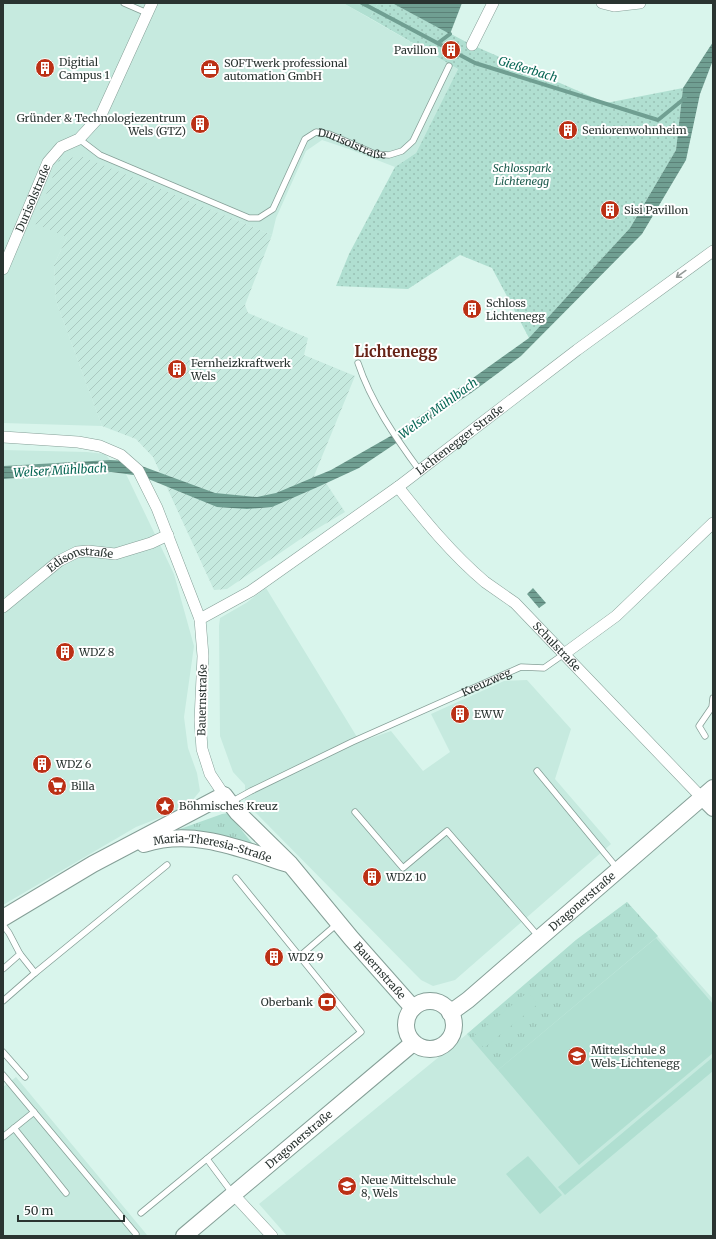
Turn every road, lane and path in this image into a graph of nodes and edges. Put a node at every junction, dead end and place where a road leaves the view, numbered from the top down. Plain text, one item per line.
1 (124, 3) edge
2 (493, 3) edge
3 (602, 3) edge
4 (640, 3) edge
5 (149, 8) edge
6 (472, 45) dead end
7 (449, 66) dead end
8 (79, 139) junction
9 (713, 251) edge
10 (3, 269) edge
11 (358, 363) dead end
12 (3, 437) edge
13 (420, 470) junction
14 (398, 487) junction
15 (713, 523) edge
16 (168, 535) junction
17 (3, 607) edge
18 (200, 619) junction
19 (564, 654) junction
20 (713, 698) edge
21 (705, 736) dead end
22 (537, 771) dead end
23 (708, 793) edge
24 (227, 799) junction
25 (713, 809) edge
26 (355, 812) dead end
27 (112, 854) junction
28 (290, 864) junction
29 (167, 865) dead end
30 (618, 870) junction
31 (236, 878) dead end
32 (3, 918) edge
33 (339, 923) junction
34 (3, 925) edge
35 (539, 938) junction
36 (20, 954) junction
37 (300, 956) junction
38 (3, 969) edge
39 (35, 973) junction
40 (3, 1001) edge
41 (413, 1008) junction
42 (450, 1013) junction
43 (413, 1042) junction
44 (3, 1052) edge
45 (3, 1075) edge
46 (25, 1077) dead end
47 (34, 1112) junction
48 (14, 1128) junction
49 (3, 1137) edge
50 (207, 1159) junction
51 (66, 1193) dead end
52 (234, 1195) junction
53 (141, 1213) dead end
54 (136, 1234) dead end
55 (184, 1236) edge
56 (272, 1236) edge

1 - 5 lane, Durisolstraße
2 - 6 street
3 - 4 street
5 - 8 street, Durisolstraße
7 - 8 lane, Durisolstraße
8 - 10 street, Durisolstraße
9 -> 13 street, Lichtenegger Straße
11 - 13 lane
12 - 16 street, Bauernstraße
13 - 14 street, Lichtenegger Straße
14 - 18 street, Lichtenegger Straße
14 - 19 street, Schulstraße
15 - 19 street, Kreuzweg
16 - 17 street, Edisonstraße
16 - 18 street, Bauernstraße
18 - 24 street, Bauernstraße
19 - 23 street, Schulstraße
19 - 24 lane, Kreuzweg
20 - 21 lane
22 - 30 lane
23 - 25 street, Schulstraße
23 - 30 main road, Dragonerstraße
24 - 27 main road, Maria-Theresia-Straße
24 - 28 main road, Bauernstraße
26 - 35 lane
27 - 28 main road, Maria-Theresia-Straße
27 - 32 main road, Maria-Theresia-Straße
28 - 33 main road, Bauernstraße
29 - 39 lane
30 - 35 main road, Dragonerstraße
31 - 37 lane
33 - 37 lane
33 - 41 main road, Bauernstraße
34 - 36 lane
35 - 42 main road, Dragonerstraße
36 - 38 lane
36 - 39 lane
37 - 50 lane
39 - 40 lane
41 - 42 main road
41 - 43 main road
42 - 43 main road
43 - 52 main road, Dragonerstraße
44 - 46 lane
45 - 47 lane
47 - 48 lane
47 - 54 lane
48 - 49 lane
48 - 51 lane
50 - 52 lane
50 - 53 lane
52 - 55 main road, Dragonerstraße
52 - 56 street

